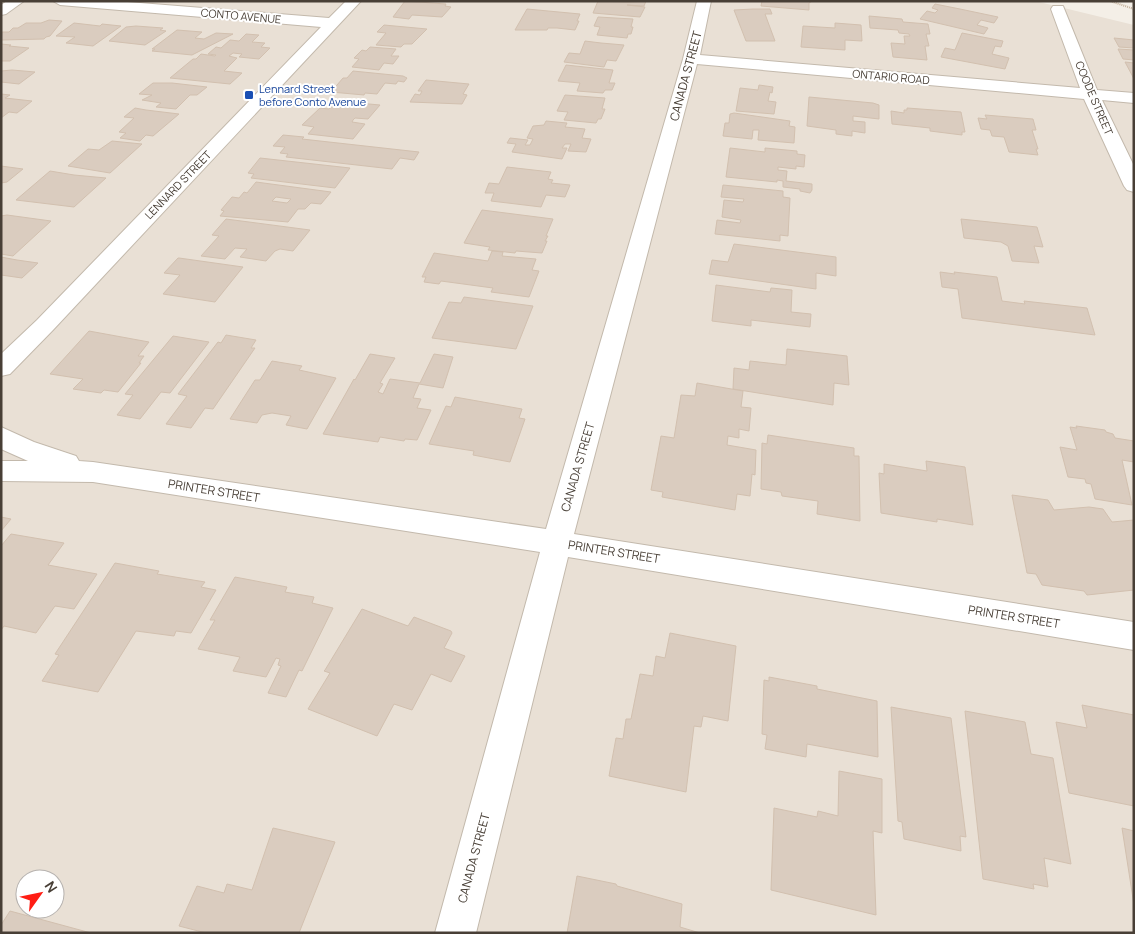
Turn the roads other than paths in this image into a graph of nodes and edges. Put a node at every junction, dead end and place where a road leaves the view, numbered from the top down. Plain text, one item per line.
1 (17, 1) edge
2 (60, 1) edge
3 (354, 1) edge
4 (704, 1) edge
5 (1058, 9) dead end
6 (1, 11) edge
7 (332, 23) junction
8 (691, 59) junction
9 (1090, 94) junction
10 (1134, 98) edge
11 (1134, 186) edge
12 (1, 368) edge
13 (1, 437) edge
14 (1, 471) edge
15 (93, 472) junction
16 (557, 543) junction
17 (1134, 636) edge
18 (455, 933) edge

1 - 6 street
2 - 7 street, CONTO AVENUE
3 - 7 street, LENNARD STREET
4 - 8 street, CANADA STREET
5 - 9 street, COODE STREET
7 - 12 street, LENNARD STREET
8 - 9 street, ONTARIO ROAD
8 - 16 street, CANADA STREET
9 - 10 street, ONTARIO ROAD
9 - 11 street, COODE STREET
13 - 15 street, PRINTER STREET
14 - 15 street, PRINTER STREET
15 - 16 street, PRINTER STREET
16 - 17 street, PRINTER STREET
16 - 18 street, CANADA STREET

